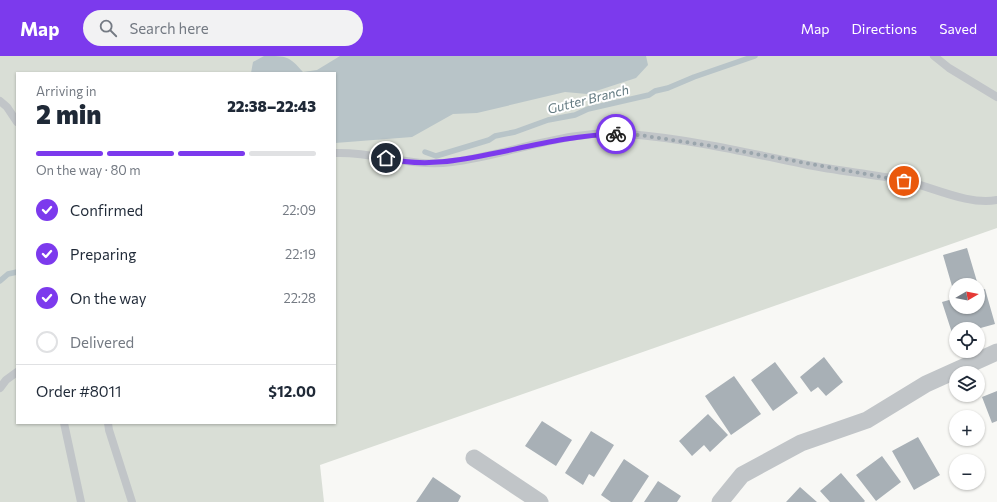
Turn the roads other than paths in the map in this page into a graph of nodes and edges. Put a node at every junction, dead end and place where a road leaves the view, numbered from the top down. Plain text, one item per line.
1 (934, 56) edge
2 (997, 97) edge
3 (0, 101) edge
4 (16, 105) edge
5 (7, 107) junction
6 (16, 120) edge
7 (336, 153) edge
8 (997, 200) edge
9 (997, 352) edge
10 (16, 373) edge
11 (0, 388) edge
12 (64, 424) edge
13 (108, 424) edge
14 (474, 458) dead end
15 (81, 502) edge
16 (132, 502) edge
17 (540, 502) edge
18 (720, 502) edge

1 - 2 lane
3 - 5 lane
4 - 5 lane
5 - 6 lane
7 - 8 lane
9 - 18 street
10 - 11 lane
12 - 15 lane
13 - 16 lane
14 - 17 street

